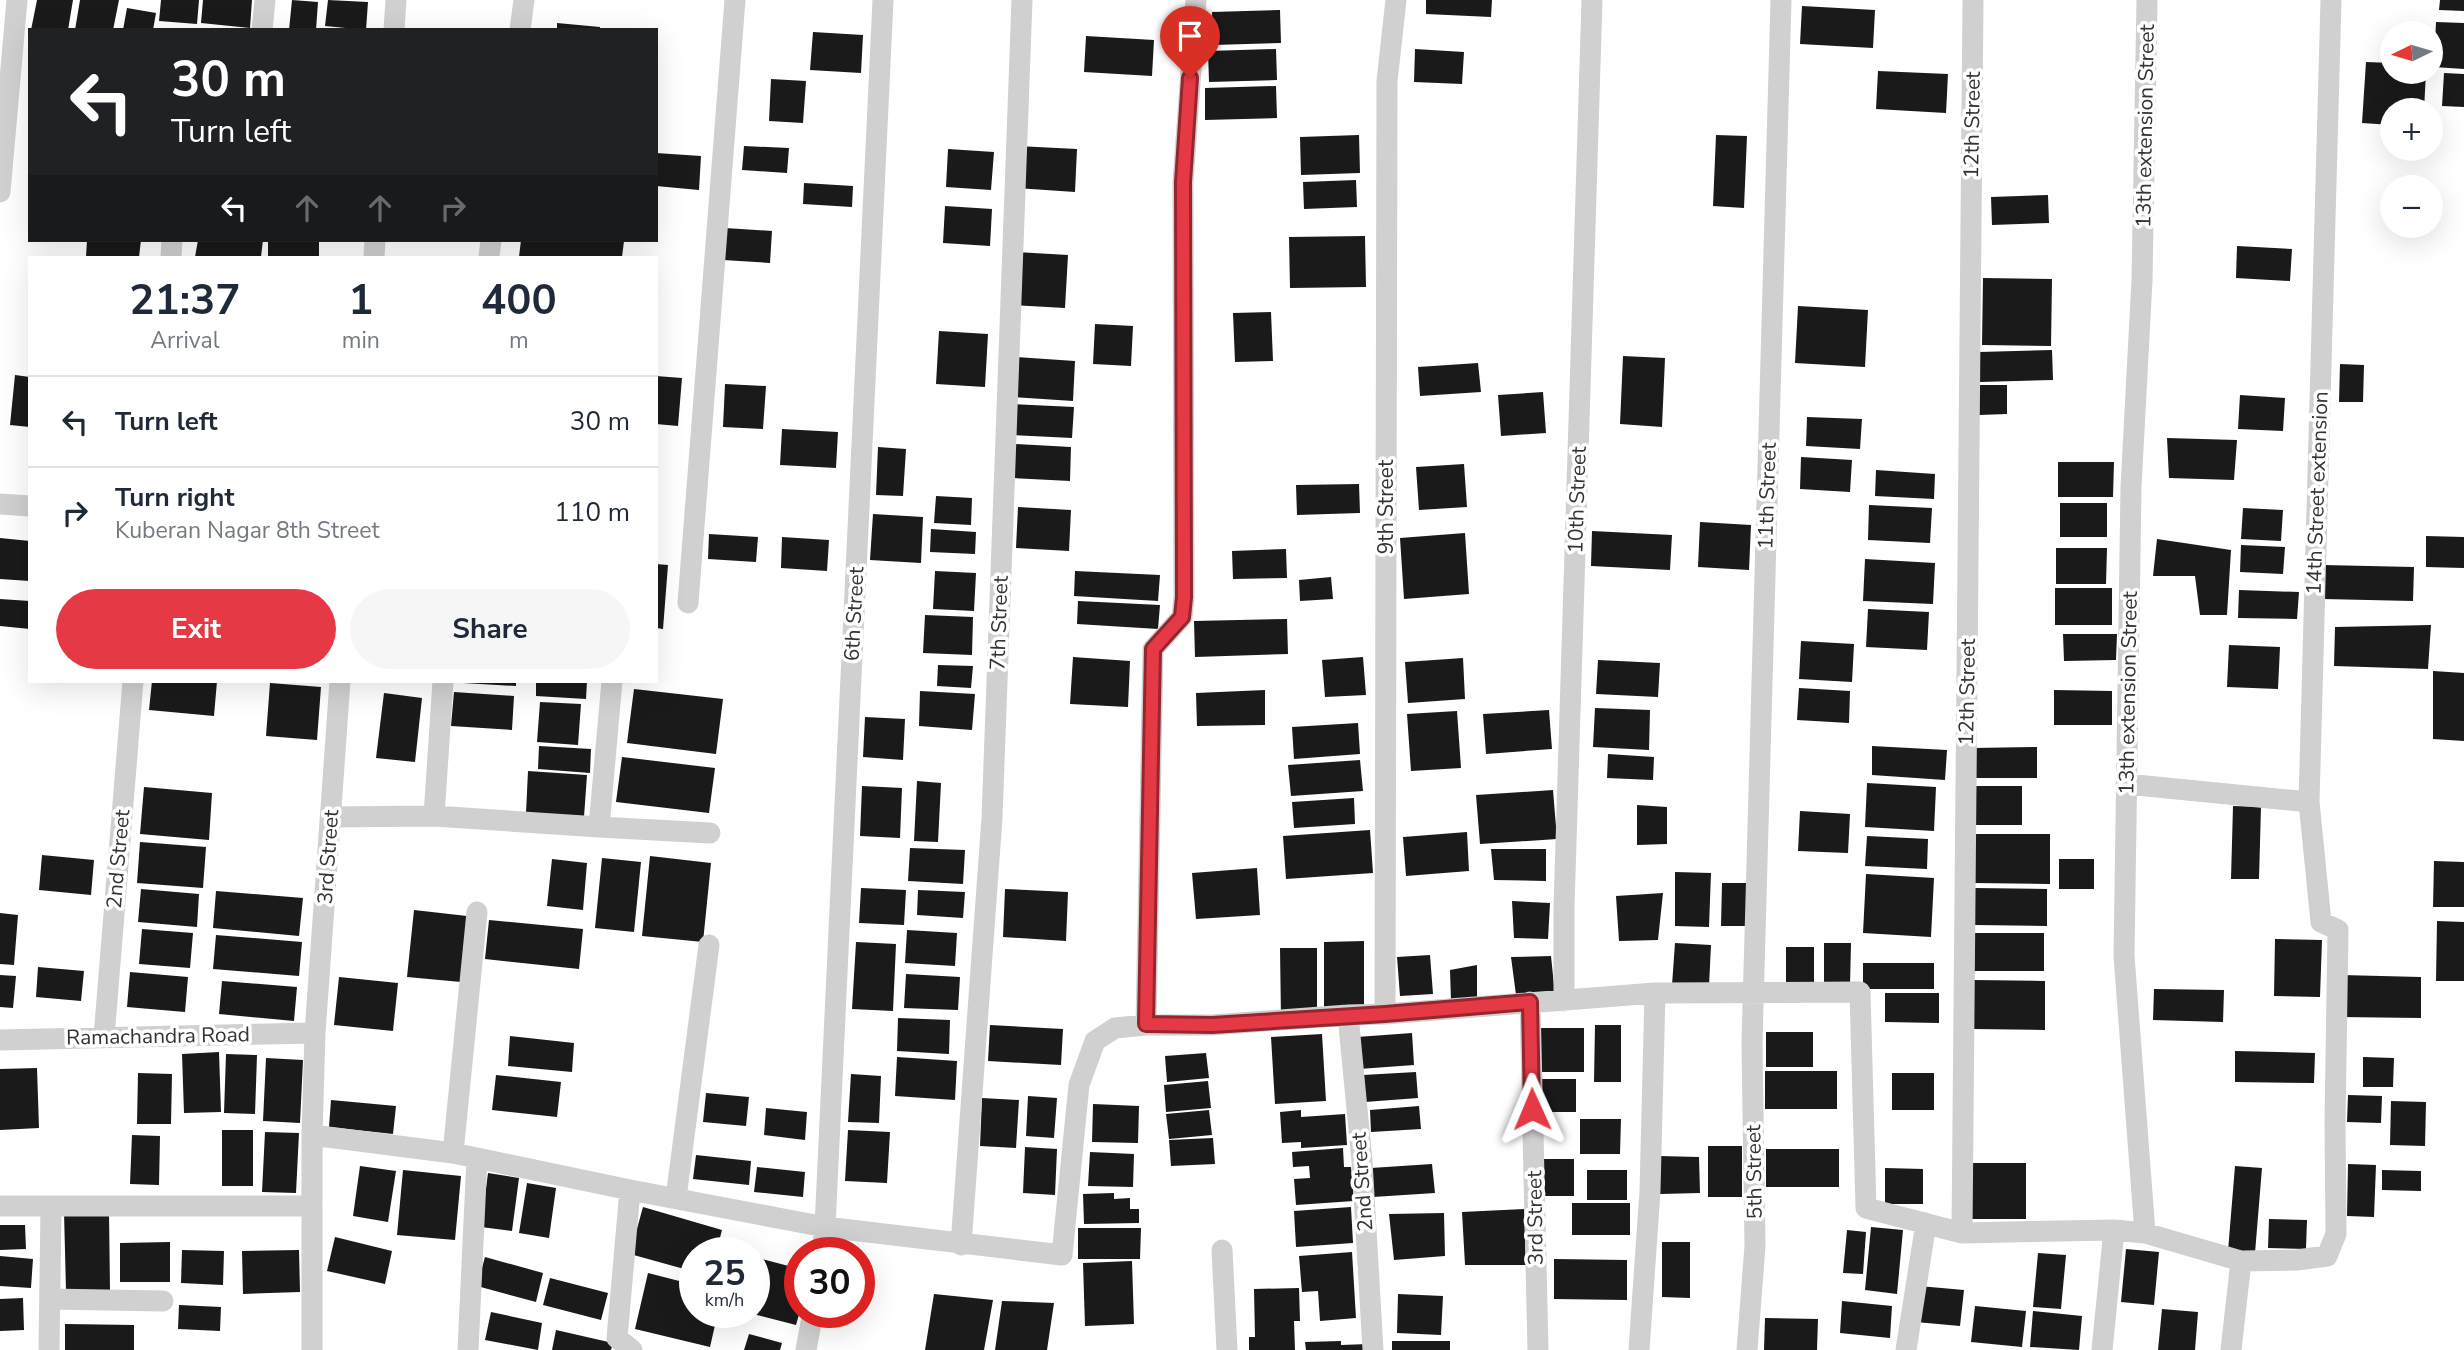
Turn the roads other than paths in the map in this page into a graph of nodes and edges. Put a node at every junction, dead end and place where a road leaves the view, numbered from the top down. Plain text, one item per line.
1 (17, 0) edge
2 (264, 0) edge
3 (396, 0) edge
4 (524, 0) edge
5 (735, 0) edge
6 (883, 0) edge
7 (1022, 0) edge
8 (1196, 0) edge
9 (1396, 0) edge
10 (1592, 0) edge
11 (1781, 0) edge
12 (1973, 0) edge
13 (2147, 0) edge
14 (2331, 0) edge
15 (261, 28) edge
16 (394, 28) edge
17 (520, 28) edge
18 (0, 192) edge
19 (0, 504) edge
20 (28, 506) edge
21 (688, 603) dead end
22 (133, 683) edge
23 (340, 683) edge
24 (443, 683) edge
25 (612, 683) edge
26 (2126, 785) junction
27 (2309, 802) junction
28 (434, 816) junction
29 (331, 817) junction
30 (599, 827) junction
31 (710, 833) dead end
32 (477, 912) dead end
33 (709, 945) dead end
34 (1655, 993) junction
35 (1754, 993) junction
36 (1564, 1001) junction
37 (1530, 1002) junction
38 (1385, 1014) junction
39 (1348, 1015) junction
40 (1146, 1024) junction
41 (315, 1033) junction
42 (104, 1037) junction
43 (0, 1040) edge
44 (312, 1135) junction
45 (453, 1153) junction
46 (477, 1158) junction
47 (630, 1190) junction
48 (676, 1198) junction
49 (0, 1206) edge
50 (312, 1206) junction
51 (51, 1207) junction
52 (1926, 1223) junction
53 (825, 1227) junction
54 (2114, 1230) junction
55 (1962, 1233) junction
56 (2145, 1233) junction
57 (824, 1237) edge
58 (961, 1245) junction
59 (1222, 1250) dead end
60 (2241, 1261) junction
61 (50, 1299) junction
62 (163, 1301) dead end
63 (810, 1328) edge
64 (49, 1350) edge
65 (312, 1350) edge
66 (468, 1350) edge
67 (632, 1350) edge
68 (806, 1350) edge
69 (1227, 1350) edge
70 (1373, 1350) edge
71 (1538, 1350) edge
72 (1639, 1350) edge
73 (1747, 1350) edge
74 (1906, 1350) edge
75 (2102, 1350) edge
76 (2231, 1350) edge

1 - 18 street
2 - 15 street
3 - 16 street
4 - 17 street
5 - 21 street
6 - 53 street, 6th Street
7 - 58 street, 7th Street
8 - 40 street
9 - 38 street, 9th Street
10 - 36 street, 10th Street
11 - 35 street, 11th Street
12 - 55 street, 12th Street
13 - 26 street, 13th extension Street
14 - 27 street, 14th Street extension
19 - 20 street
22 - 42 street, 2nd Street
23 - 29 street, 3rd Street
24 - 28 street
25 - 30 street
26 - 27 street
26 - 56 street, 13th extension Street
27 - 60 street, 14th Street extension
28 - 29 street
28 - 30 street
29 - 41 street, 3rd Street
30 - 31 street
32 - 45 street
33 - 48 street
34 - 35 street
34 - 36 street
34 - 72 street
35 - 52 street
35 - 73 street, 5th Street
36 - 37 street
37 - 38 street
37 - 71 street, 3rd Street
38 - 39 street
39 - 40 street
39 - 70 street, 2nd Street
40 - 58 street
41 - 42 street, Ramachandra Road
41 - 44 street, 3rd Street
42 - 43 street, Ramachandra Road
44 - 45 street
44 - 50 street, 3rd Street
45 - 46 street
46 - 47 street
46 - 66 street
47 - 48 street
47 - 67 street
48 - 53 street
49 - 51 street
50 - 51 street
50 - 65 street, 3rd Street
51 - 61 street
52 - 55 street
52 - 74 street
53 - 57 street, 6th Street
53 - 58 street
54 - 55 street
54 - 56 street
54 - 75 street
56 - 60 street
59 - 69 street
60 - 76 street
61 - 62 street
61 - 64 street
63 - 68 street

